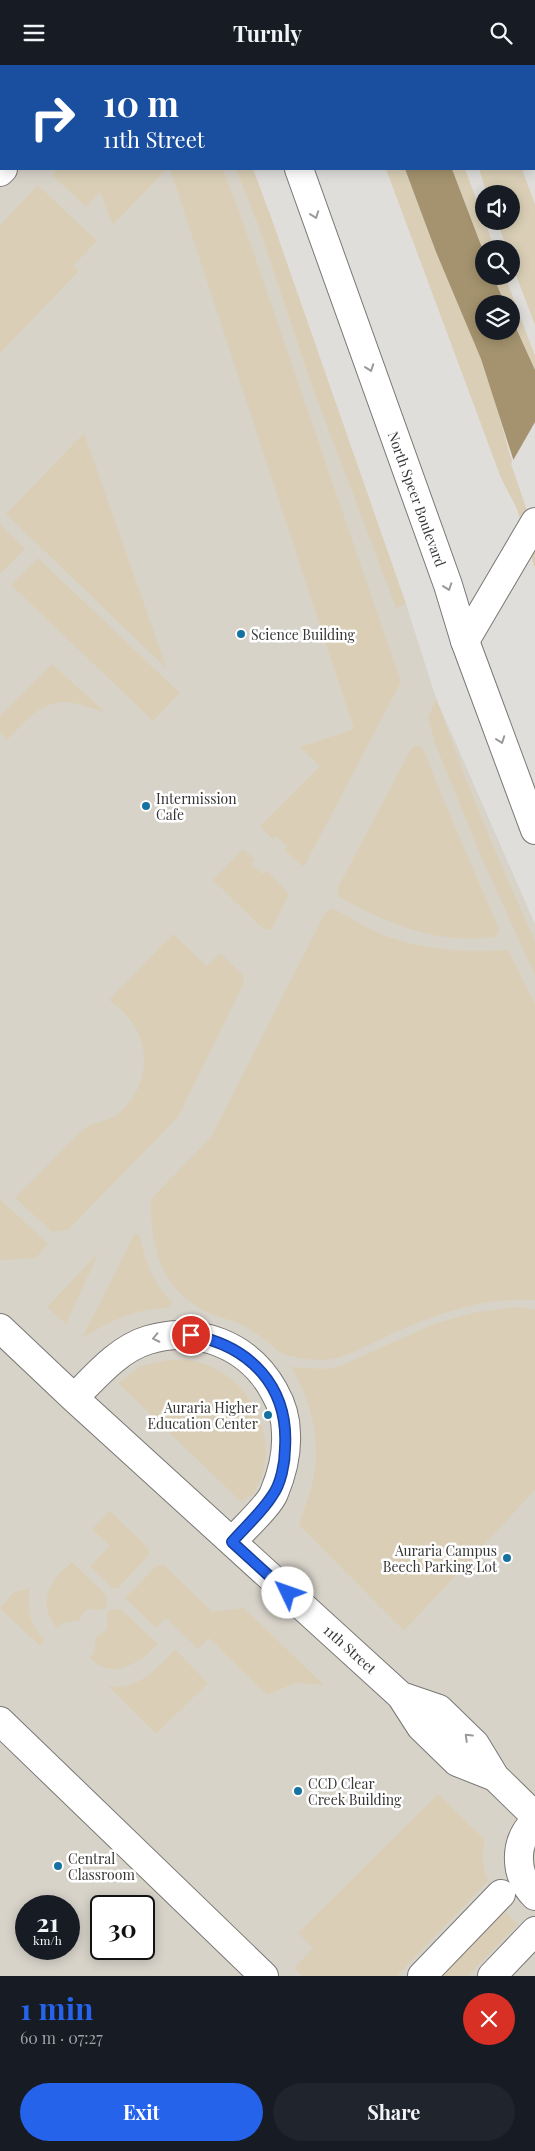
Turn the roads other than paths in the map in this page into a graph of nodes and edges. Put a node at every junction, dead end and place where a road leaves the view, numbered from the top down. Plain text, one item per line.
1 (299, 170) edge
2 (535, 522) edge
3 (465, 641) junction
4 (535, 830) edge
5 (0, 1328) edge
6 (74, 1398) junction
7 (232, 1542) junction
8 (0, 1721) edge
9 (535, 1816) edge
10 (535, 1821) edge
11 (501, 1894) dead end
12 (535, 1896) edge
13 (535, 1931) edge
14 (264, 1976) edge
15 (422, 1976) edge
16 (492, 1976) edge

1 -> 3 street, North Speer Boulevard
2 - 3 street
3 -> 4 street, North Speer Boulevard
5 - 6 street, 11th Street
6 - 7 street, 11th Street
7 -> 6 street
7 - 9 street, 11th Street
8 - 14 street
10 - 12 street
11 - 15 street
13 - 16 street

